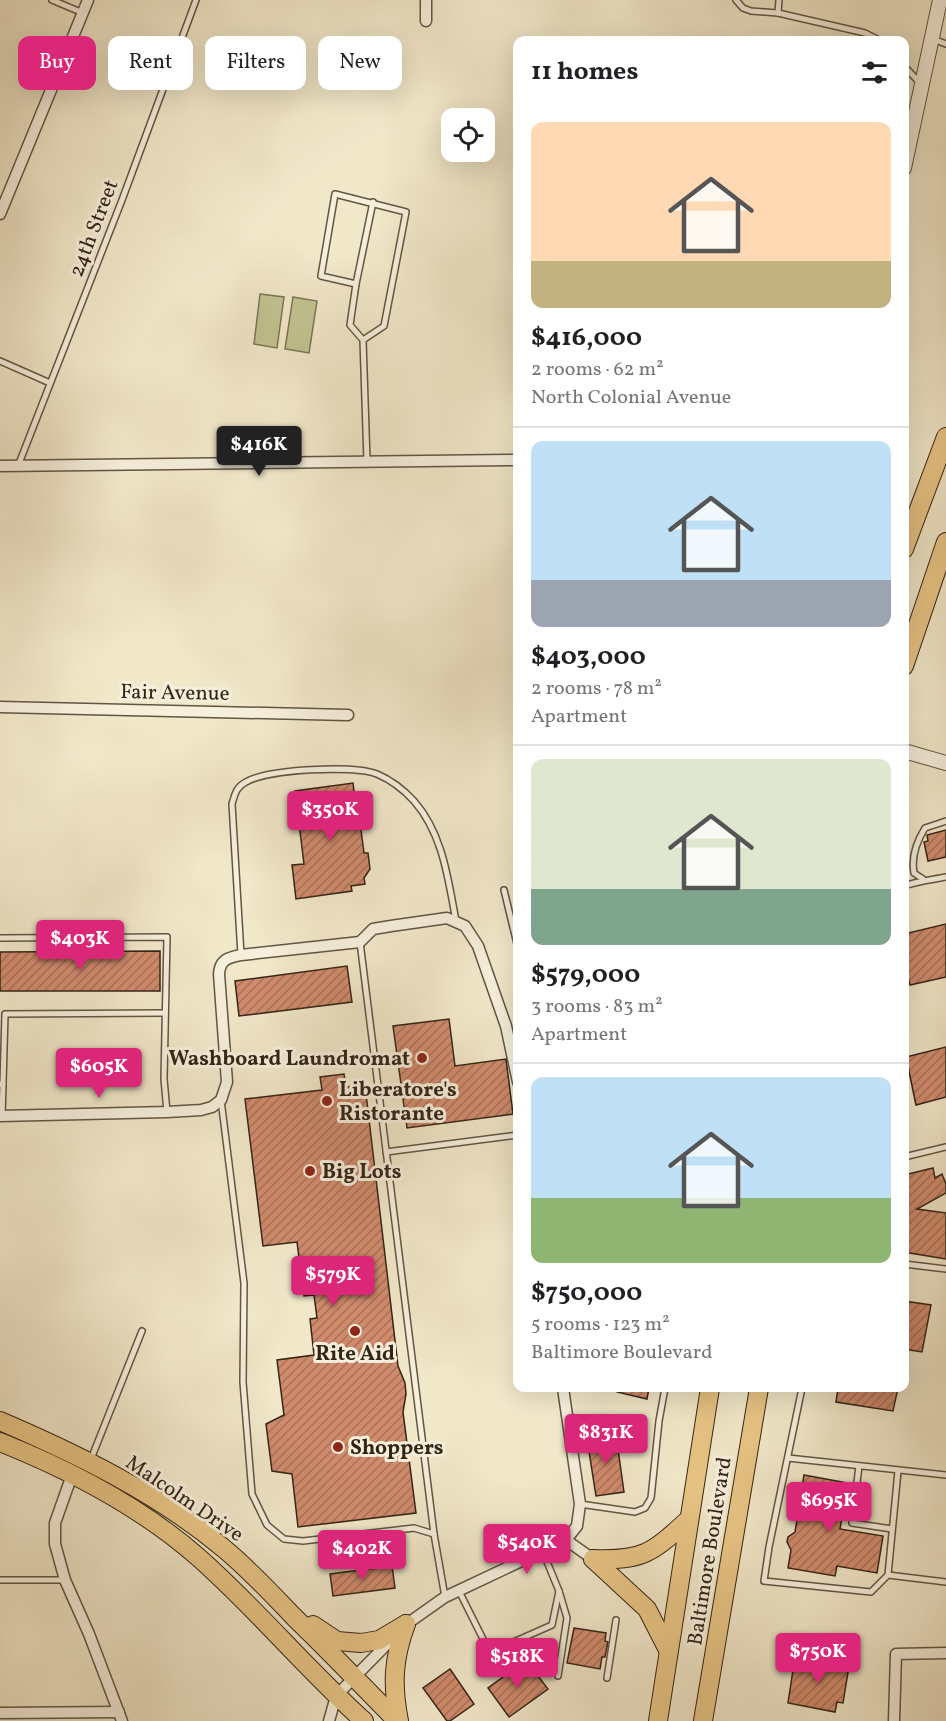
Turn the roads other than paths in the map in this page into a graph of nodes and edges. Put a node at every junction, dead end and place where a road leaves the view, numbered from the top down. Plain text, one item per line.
1 (52, 0) edge
2 (88, 0) edge
3 (196, 0) edge
4 (426, 0) edge
5 (736, 0) edge
6 (779, 0) edge
7 (940, 0) edge
8 (82, 13) junction
9 (778, 13) junction
10 (426, 21) dead end
11 (871, 36) edge
12 (931, 39) junction
13 (946, 44) edge
14 (909, 71) edge
15 (921, 84) junction
16 (909, 143) edge
17 (372, 202) junction
18 (0, 214) edge
19 (356, 284) junction
20 (363, 340) junction
21 (0, 361) edge
22 (50, 383) junction
23 (946, 437) edge
24 (513, 460) edge
25 (367, 461) junction
26 (0, 466) edge
27 (18, 466) junction
28 (909, 536) edge
29 (946, 543) edge
30 (909, 651) edge
31 (0, 707) edge
32 (348, 714) dead end
33 (909, 752) edge
34 (946, 763) edge
35 (946, 821) edge
36 (946, 877) edge
37 (923, 879) junction
38 (909, 884) edge
39 (504, 890) dead end
40 (456, 921) junction
41 (513, 927) edge
42 (0, 938) edge
43 (360, 942) junction
44 (241, 955) junction
45 (164, 1013) junction
46 (513, 1059) edge
47 (1, 1084) edge
48 (220, 1100) junction
49 (167, 1112) junction
50 (1, 1116) edge
51 (513, 1136) edge
52 (946, 1147) edge
53 (386, 1152) junction
54 (909, 1156) edge
55 (909, 1265) edge
56 (946, 1269) edge
57 (142, 1331) dead end
58 (564, 1392) edge
59 (664, 1392) edge
60 (709, 1392) edge
61 (758, 1392) edge
62 (801, 1392) edge
63 (0, 1421) edge
64 (0, 1442) edge
65 (788, 1458) junction
66 (89, 1463) junction
67 (859, 1466) junction
68 (898, 1471) junction
69 (72, 1475) junction
70 (946, 1475) edge
71 (580, 1504) junction
72 (688, 1520) junction
73 (892, 1529) junction
74 (434, 1534) junction
75 (566, 1540) junction
76 (543, 1552) junction
77 (593, 1559) junction
78 (888, 1575) junction
79 (0, 1580) edge
80 (65, 1580) junction
81 (946, 1582) edge
82 (459, 1591) junction
83 (559, 1591) junction
84 (445, 1597) junction
85 (291, 1613) junction
86 (616, 1620) dead end
87 (406, 1624) junction
88 (668, 1650) junction
89 (946, 1653) edge
90 (558, 1676) dead end
91 (354, 1678) junction
92 (607, 1678) dead end
93 (336, 1696) junction
94 (0, 1713) edge
95 (121, 1717) edge
96 (329, 1721) edge
97 (364, 1721) edge
98 (398, 1721) edge
99 (658, 1721) edge
100 (703, 1721) edge
101 (894, 1721) edge

1 - 8 lane
2 - 8 street
3 - 22 lane, 24th Street
4 - 10 street
5 - 9 lane
6 - 9 lane
7 - 12 street
8 - 18 street
9 - 11 lane
12 - 13 lane
12 - 15 street
14 - 15 lane
15 - 16 street
17 - 19 lane
17 - 19 lane
17 - 20 lane
19 - 20 lane
20 - 25 lane
21 - 22 lane
22 - 27 lane, 24th Street
23 - 28 main road
24 - 25 street
25 - 27 street
26 - 27 street
29 - 30 main road
31 - 32 street, Fair Avenue
33 - 34 street
35 - 37 lane
36 - 37 lane
37 - 38 lane
39 - 41 lane
40 - 43 street
40 - 44 lane
40 - 46 street
42 - 45 lane
43 - 44 street
43 - 53 lane
44 - 48 street
45 - 47 lane
45 - 49 lane
47 - 50 lane
48 - 49 street
48 - 74 lane
49 - 50 street
51 - 53 lane
52 - 54 lane
53 - 74 lane
55 - 56 lane
57 - 66 lane
58 - 71 street
59 - 71 lane
60 - 72 main road, Baltimore Boulevard
61 - 100 main road, Baltimore Boulevard
62 - 65 lane
63 - 66 main road, Malcolm Drive
64 - 69 main road, Malcolm Drive
65 - 67 lane
65 - 78 lane
66 - 85 main road, Malcolm Drive
67 - 68 lane
67 - 73 lane
68 - 70 lane
68 - 73 lane
69 - 80 street
69 - 93 main road, Malcolm Drive
71 - 75 street
72 - 77 main road
72 - 88 main road, Baltimore Boulevard
73 - 78 lane
74 - 84 lane
75 - 76 street
75 - 77 street
76 - 82 street
76 - 83 lane
77 - 88 main road
78 - 81 lane
79 - 80 lane
80 - 95 street
82 - 83 lane
82 - 84 street
83 - 90 lane
84 - 87 street
85 - 87 main road
85 - 91 main road, Malcolm Drive
86 - 92 lane
87 - 91 street
87 - 98 main road
88 - 99 main road, Baltimore Boulevard
89 - 101 street
91 - 93 street
91 - 98 main road, Malcolm Drive
93 - 96 street
93 - 97 main road, Malcolm Drive
94 - 95 street

